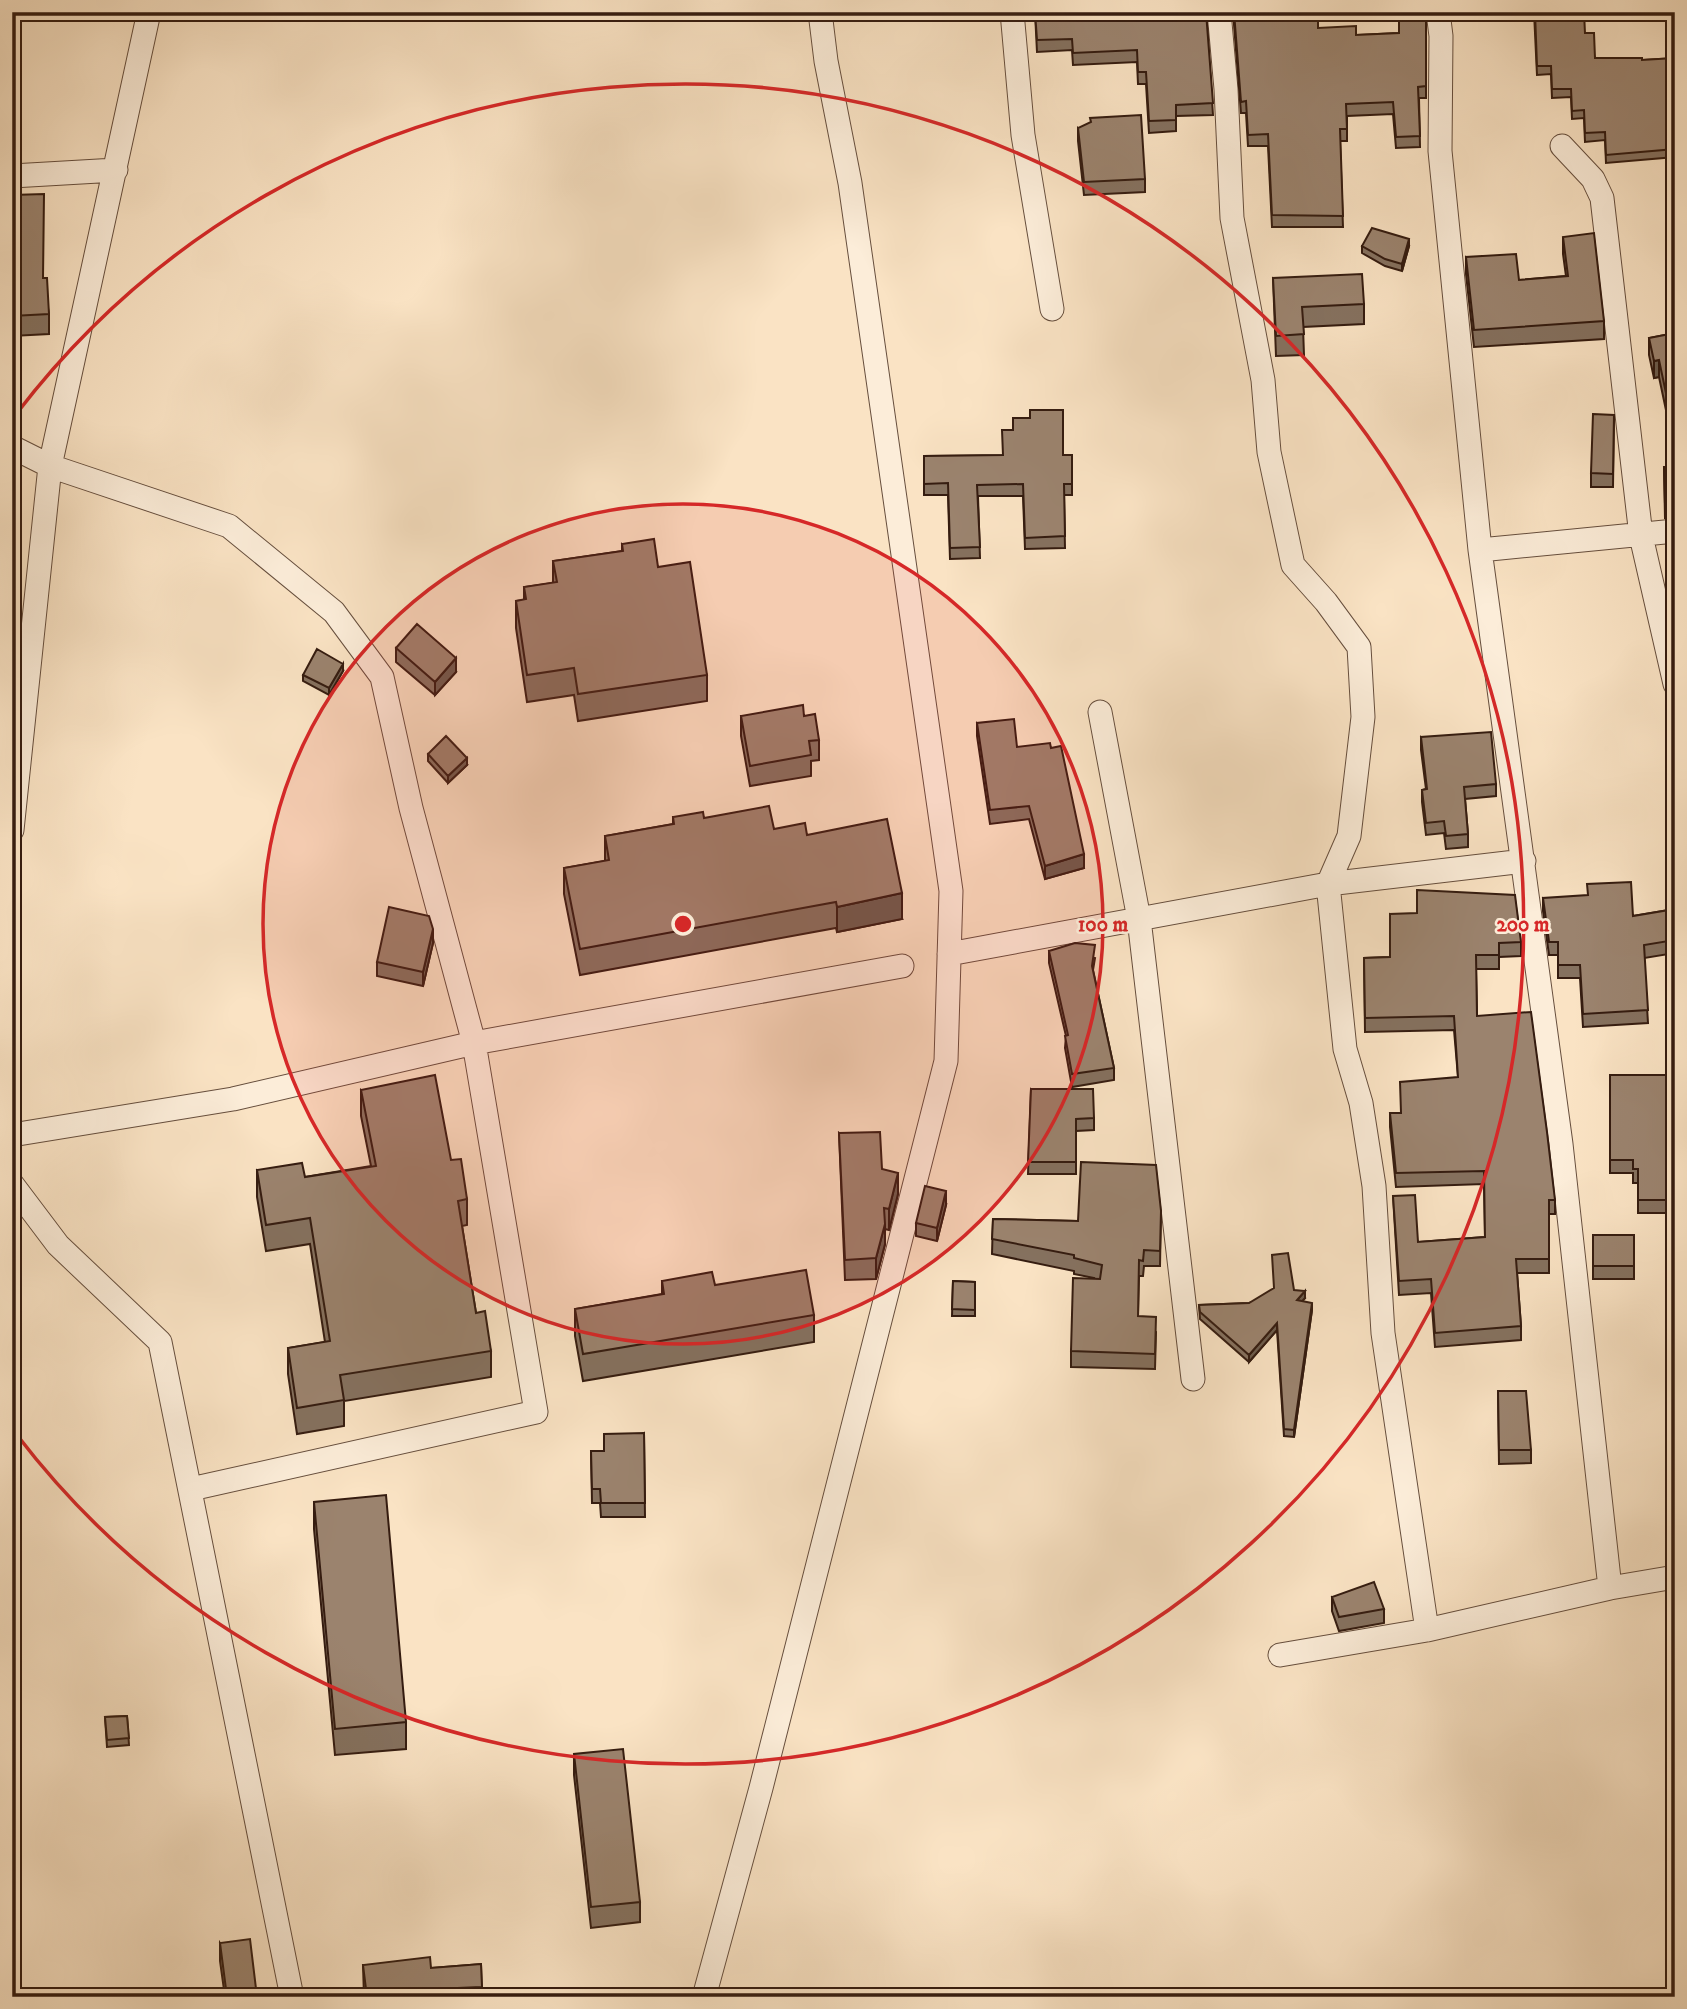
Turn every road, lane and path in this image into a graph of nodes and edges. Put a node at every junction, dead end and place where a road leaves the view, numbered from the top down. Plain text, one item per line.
1 (149, 12) edge
2 (820, 12) edge
3 (1012, 12) edge
4 (1219, 12) edge
5 (1438, 12) edge
6 (1562, 146) dead end
7 (116, 170) junction
8 (12, 176) edge
9 (1052, 309) dead end
10 (12, 447) edge
11 (50, 466) junction
12 (1675, 531) edge
13 (1640, 536) junction
14 (1480, 550) junction
15 (1675, 684) edge
16 (1100, 712) dead end
17 (12, 830) edge
18 (1524, 861) junction
19 (1328, 884) junction
20 (1139, 919) junction
21 (949, 954) junction
22 (902, 966) dead end
23 (474, 1043) junction
24 (12, 1135) edge
25 (12, 1184) edge
26 (1193, 1379) dead end
27 (191, 1489) junction
28 (1675, 1577) edge
29 (1610, 1588) junction
30 (1427, 1630) junction
31 (1280, 1655) dead end
32 (292, 1997) edge
33 (704, 1997) edge

1 - 7 street
2 - 21 street
3 - 9 street
4 - 19 street
5 - 14 street
6 - 13 street
7 - 8 street
7 - 11 street
10 - 11 street
11 - 17 street
11 - 23 street
12 - 13 street
13 - 14 street
13 - 15 street
14 - 18 street
16 - 20 street
18 - 19 street
18 - 29 street
19 - 20 street
19 - 30 street
20 - 21 street
20 - 26 street
21 - 33 street
22 - 23 street
23 - 24 street
23 - 27 street
25 - 27 street
27 - 32 street
28 - 29 street
29 - 30 street
30 - 31 street

